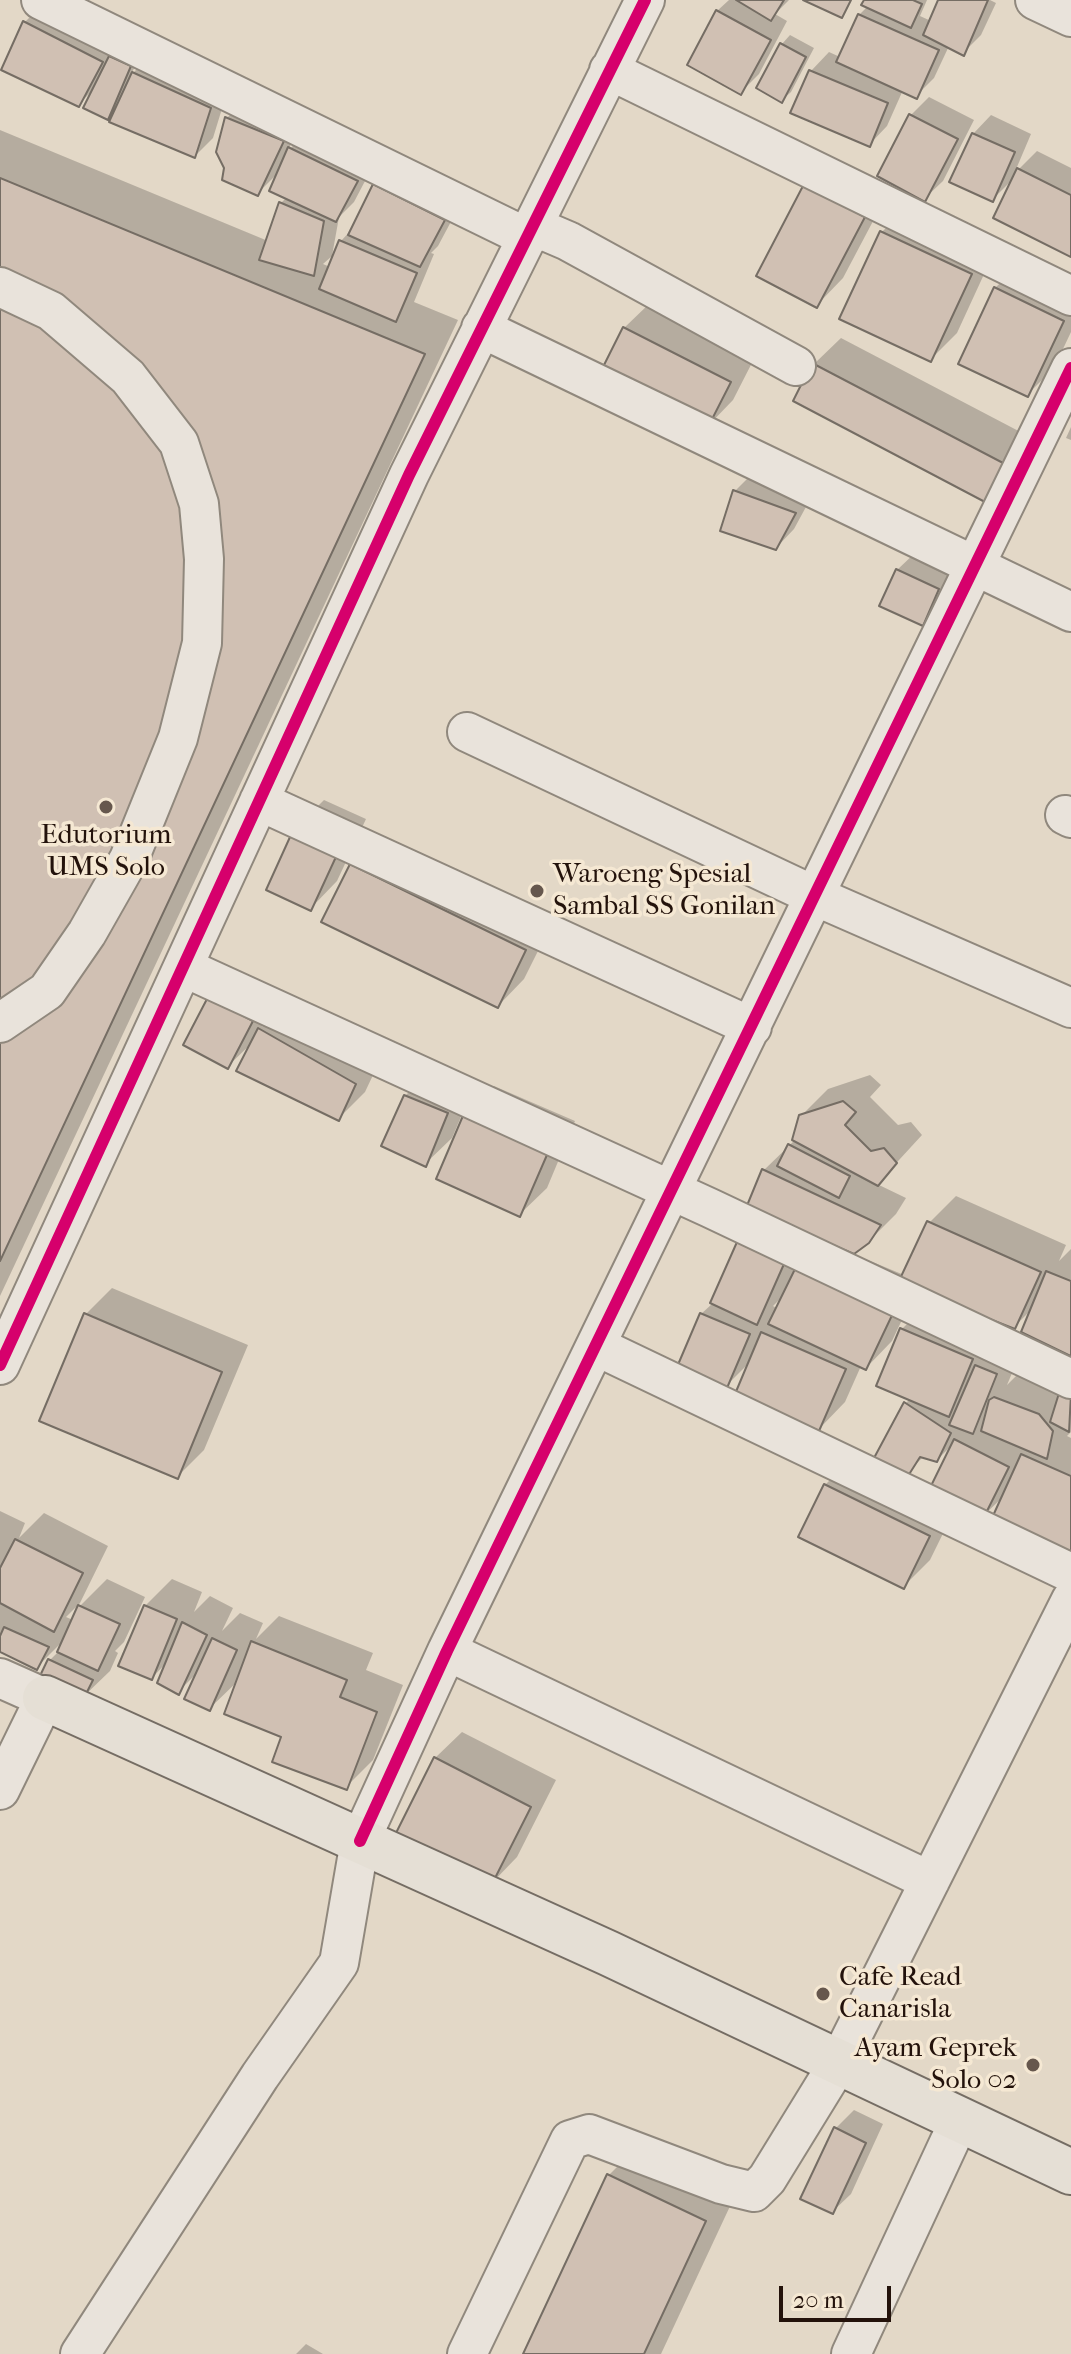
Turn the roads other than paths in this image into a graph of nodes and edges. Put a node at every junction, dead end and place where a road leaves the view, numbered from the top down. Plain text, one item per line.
1 (41, 0) edge
2 (645, 0) edge
3 (1035, 0) edge
4 (1071, 17) edge
5 (609, 70) junction
6 (531, 232) junction
7 (0, 287) edge
8 (1071, 296) edge
9 (481, 328) junction
10 (796, 366) dead end
11 (1071, 368) edge
12 (975, 567) junction
13 (1071, 612) edge
14 (467, 732) dead end
15 (259, 801) junction
16 (815, 896) junction
17 (183, 967) junction
18 (1071, 1008) edge
19 (0, 1023) edge
20 (752, 1027) junction
21 (671, 1191) junction
22 (596, 1346) junction
23 (0, 1365) edge
24 (1071, 1379) edge
25 (1071, 1573) edge
26 (1071, 1600) edge
27 (447, 1651) junction
28 (0, 1678) edge
29 (45, 1698) junction
30 (0, 1790) edge
31 (360, 1841) junction
32 (930, 1881) junction
33 (839, 2062) junction
34 (960, 2119) junction
35 (1071, 2172) edge
36 (80, 2354) edge
37 (467, 2354) edge
38 (851, 2354) edge

1 - 6 street
2 - 5 street
3 - 4 street
5 - 6 street
5 - 8 street
6 - 9 street
6 - 10 street
7 - 19 street
9 - 12 street
9 - 15 street
11 - 12 street
12 - 13 street
12 - 16 street
14 - 16 street
15 - 17 street
15 - 20 street
16 - 18 street
16 - 20 street
17 - 21 street
17 - 23 street
20 - 21 street
21 - 22 street
21 - 24 street
22 - 25 street
22 - 27 street
26 - 32 street
27 - 31 street
27 - 32 street
28 - 29 street
29 - 30 street
29 - 31 main road
31 - 33 main road
31 - 36 street
32 - 33 street
33 - 34 main road
33 - 37 street
34 - 35 main road
34 - 38 street

